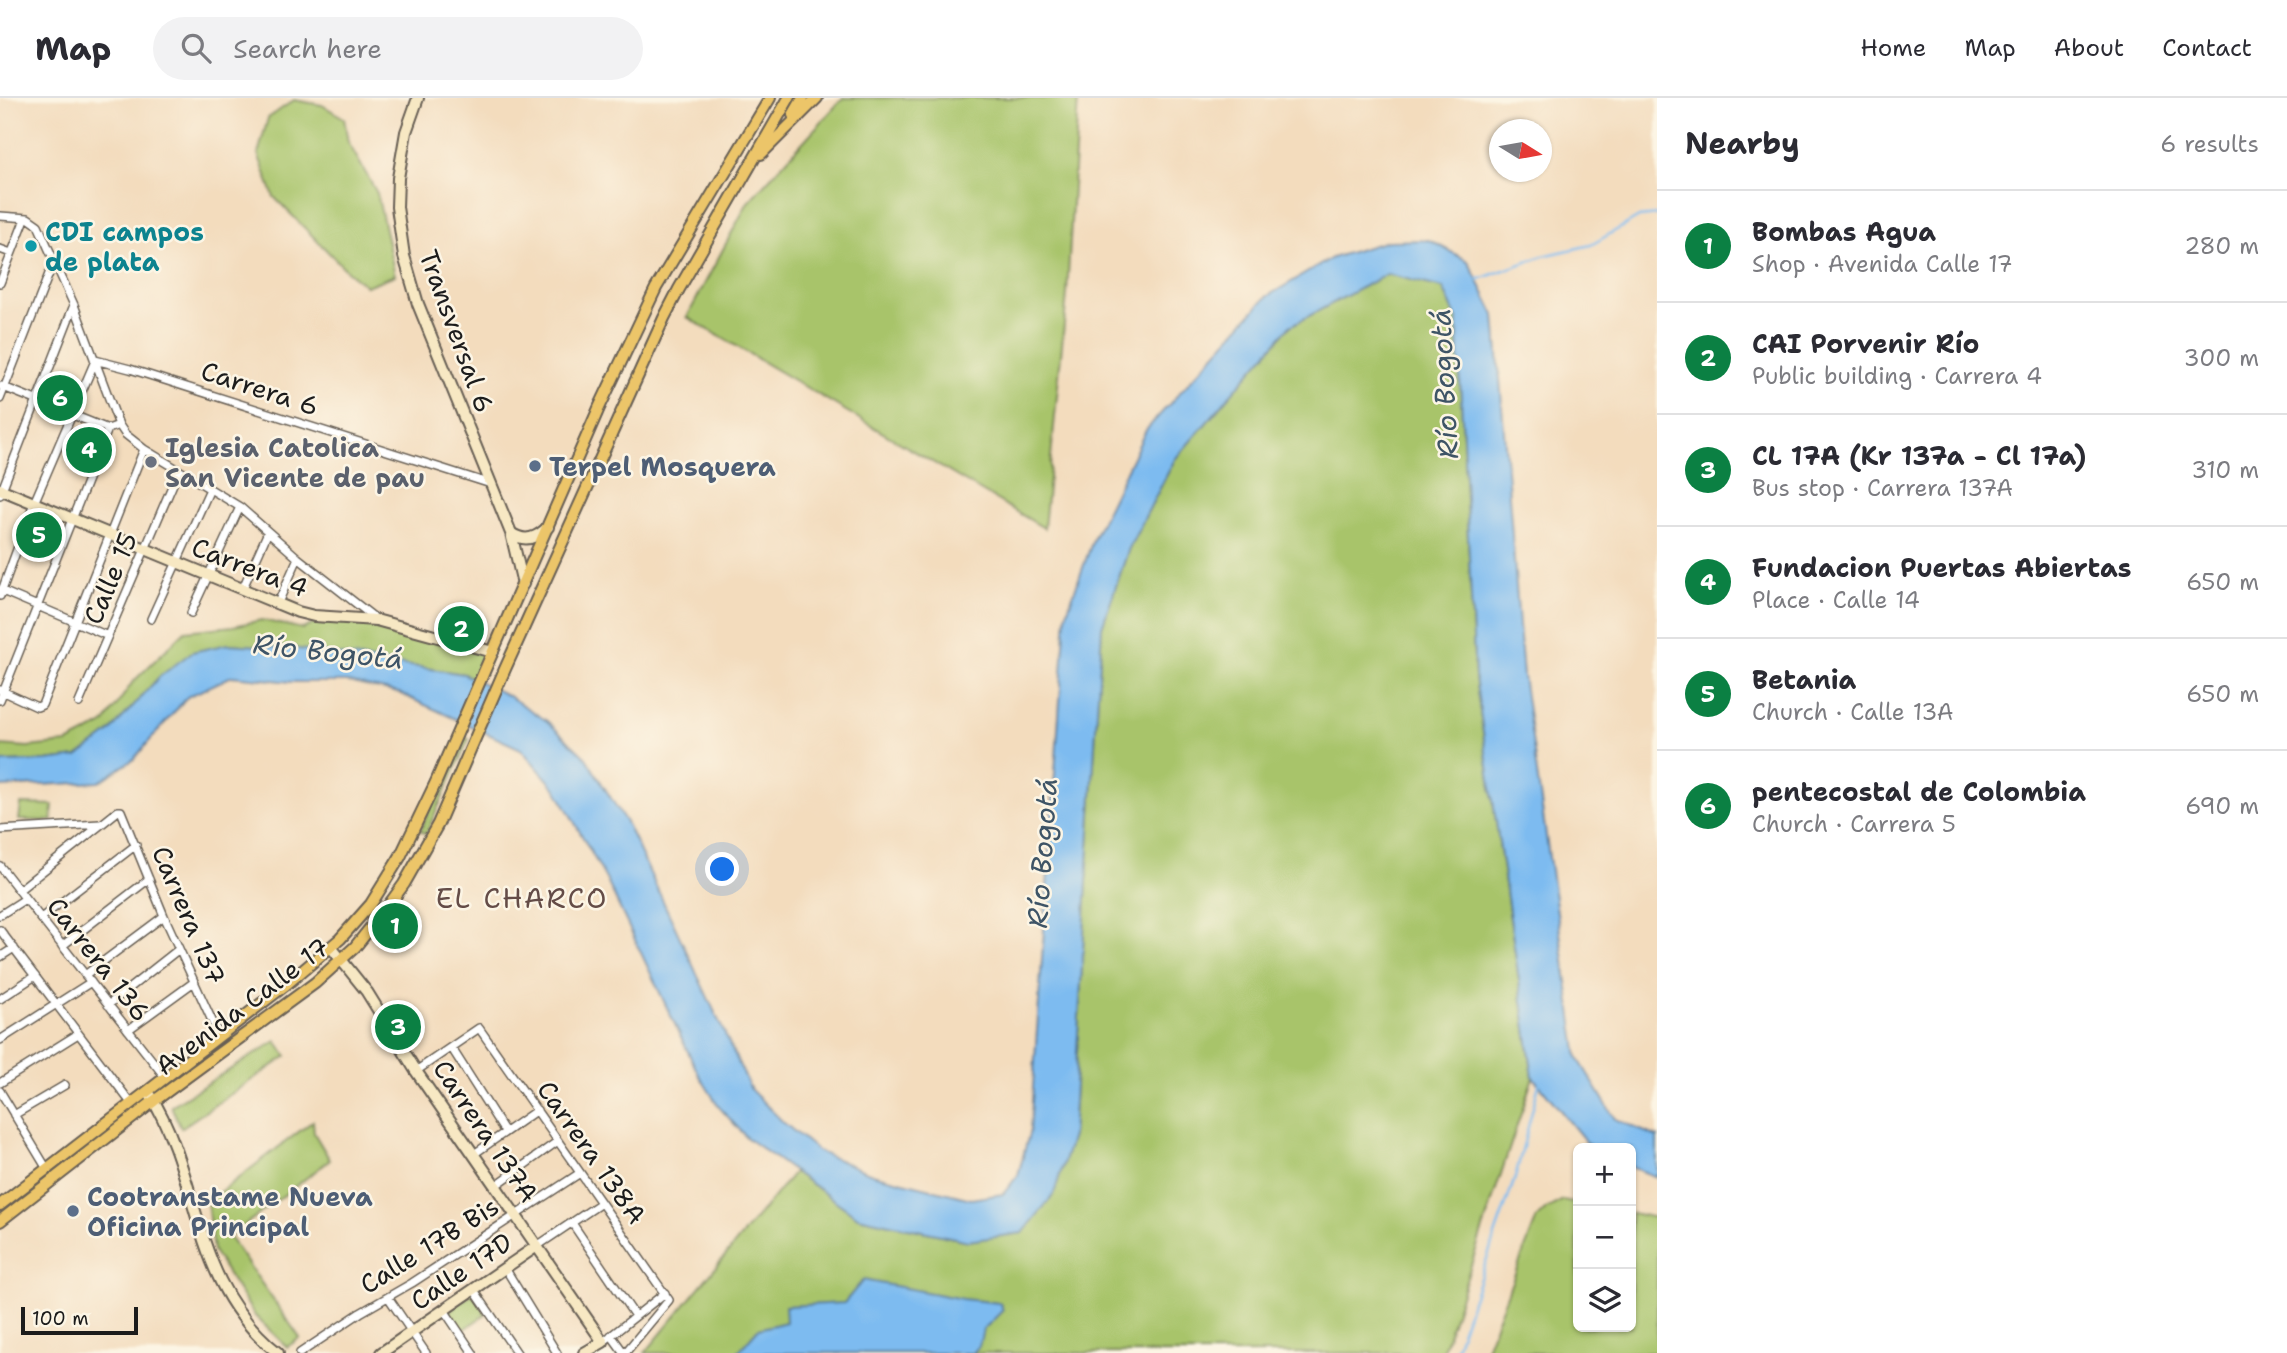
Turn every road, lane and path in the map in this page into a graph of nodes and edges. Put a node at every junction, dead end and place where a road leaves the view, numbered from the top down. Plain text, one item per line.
1 (418, 98) edge
2 (770, 98) edge
3 (789, 98) edge
4 (796, 98) edge
5 (803, 98) edge
6 (811, 98) edge
7 (817, 98) edge
8 (804, 110) junction
9 (785, 130) junction
10 (766, 148) junction
11 (756, 158) junction
12 (0, 216) edge
13 (25, 219) junction
14 (0, 249) edge
15 (11, 253) junction
16 (54, 261) junction
17 (0, 282) edge
18 (74, 305) junction
19 (633, 337) junction
20 (651, 346) junction
21 (95, 360) junction
22 (2, 387) edge
23 (0, 399) edge
24 (36, 400) junction
25 (71, 415) junction
26 (118, 425) junction
27 (108, 429) junction
28 (144, 449) junction
29 (179, 470) junction
30 (491, 484) junction
31 (209, 489) junction
32 (1, 491) edge
33 (34, 503) junction
34 (240, 507) junction
35 (72, 519) junction
36 (548, 527) junction
37 (268, 532) junction
38 (511, 533) junction
39 (110, 535) junction
40 (145, 550) junction
41 (298, 558) junction
42 (176, 563) junction
43 (208, 576) junction
44 (523, 584) junction
45 (242, 590) junction
46 (1, 592) edge
47 (277, 605) junction
48 (38, 606) junction
49 (191, 613) dead end
50 (151, 619) dead end
51 (376, 620) junction
52 (75, 622) junction
53 (108, 636) junction
54 (493, 652) junction
55 (2, 691) edge
56 (0, 701) edge
57 (79, 703) dead end
58 (101, 824) junction
59 (0, 830) edge
60 (407, 842) junction
61 (136, 845) junction
62 (423, 851) junction
63 (0, 866) edge
64 (149, 879) junction
65 (19, 890) junction
66 (25, 899) junction
67 (0, 915) edge
68 (164, 916) junction
69 (40, 918) junction
70 (0, 930) edge
71 (62, 946) junction
72 (331, 947) junction
73 (14, 948) junction
74 (179, 949) junction
75 (0, 957) edge
76 (342, 961) junction
77 (85, 975) junction
78 (35, 976) junction
79 (91, 982) junction
80 (194, 982) junction
81 (0, 999) edge
82 (57, 1005) junction
83 (108, 1005) junction
84 (128, 1030) junction
85 (78, 1034) junction
86 (219, 1036) junction
87 (0, 1040) edge
88 (451, 1047) junction
89 (416, 1071) junction
90 (165, 1077) junction
91 (0, 1083) edge
92 (65, 1085) dead end
93 (0, 1091) edge
94 (147, 1091) junction
95 (153, 1101) junction
96 (131, 1103) junction
97 (537, 1110) junction
98 (14, 1115) junction
99 (505, 1132) junction
100 (558, 1141) junction
101 (474, 1154) junction
102 (47, 1169) junction
103 (580, 1172) junction
104 (495, 1186) junction
105 (601, 1203) junction
106 (0, 1205) edge
107 (516, 1215) junction
108 (0, 1221) edge
109 (572, 1223) junction
110 (537, 1246) junction
111 (505, 1268) junction
112 (474, 1290) junction
113 (388, 1297) junction
114 (667, 1297) junction
115 (444, 1310) junction
116 (635, 1316) junction
117 (412, 1332) junction
118 (607, 1338) junction
119 (277, 1352) edge
120 (300, 1353) edge
121 (382, 1353) edge
122 (426, 1353) edge
123 (473, 1353) edge
124 (517, 1353) edge
125 (557, 1353) edge
126 (584, 1353) edge
127 (624, 1353) edge

1 - 30 street, Transversal 6
2 - 19 main road, Avenida Calle 17
3 - 11 main road
4 - 10 main road
5 - 9 main road
6 - 8 main road
7 - 8 main road
8 - 9 main road
9 - 10 main road
10 - 11 main road
11 - 20 main road, Avenida Calle 17
12 - 13 street
13 - 15 street
13 - 16 street
14 - 15 street
15 - 17 street
16 - 18 street
16 - 22 street
18 - 21 street
18 - 24 street
19 - 20 main road
19 - 36 main road, Avenida Calle 17
20 - 62 main road, Avenida Calle 17
21 - 25 street
21 - 26 street
21 - 30 street, Carrera 6
22 - 23 street
22 - 24 street
24 - 25 street
24 - 32 street
25 - 27 street
25 - 33 street
26 - 27 street
26 - 28 street
27 - 35 street
28 - 29 street
28 - 39 street
29 - 31 street
29 - 40 street, Calle 15
30 - 38 street, Transversal 6
31 - 34 street
31 - 42 street
32 - 33 street, Carrera 4
33 - 35 street, Carrera 4
33 - 46 street
34 - 37 street
34 - 43 street
35 - 39 street, Carrera 4
35 - 48 street
36 - 38 street
36 - 44 main road, Avenida Calle 17
37 - 41 street
37 - 45 street
38 - 44 street, Transversal 6
39 - 40 street, Carrera 4
39 - 52 street
40 - 42 street, Carrera 4
40 - 53 street, Calle 15
41 - 47 street
41 - 51 street
42 - 43 street, Carrera 4
42 - 50 street
43 - 45 street, Carrera 4
43 - 49 street
44 - 54 main road, Avenida Calle 17
45 - 47 street, Carrera 4
46 - 48 street
47 - 51 street, Carrera 4
48 - 52 street
48 - 55 street
51 - 54 street, Carrera 4
52 - 53 street
52 - 55 street
53 - 57 street, Calle 15
54 - 60 main road, Avenida Calle 17
55 - 56 street
58 - 59 street
58 - 61 street, Carrera 137
58 - 65 street
60 - 62 main road
60 - 72 main road, Avenida Calle 17
61 - 64 street, Carrera 137
61 - 69 street
62 - 76 main road, Avenida Calle 17
63 - 65 street, Carrera 136
64 - 68 street, Carrera 137
64 - 71 street
65 - 66 street, Carrera 136
66 - 67 street
66 - 69 street, Carrera 136
68 - 74 street, Carrera 137
68 - 77 street
69 - 71 street, Carrera 136
70 - 73 street
71 - 77 street, Carrera 136
72 - 76 street, Carrera 137A
72 - 86 main road, Avenida Calle 17
73 - 75 street
73 - 78 street
74 - 80 street, Carrera 137
74 - 83 street
76 - 89 street, Carrera 137A
76 - 95 main road, Avenida Calle 17
77 - 79 street, Carrera 136
78 - 81 street
78 - 82 street
79 - 82 street
79 - 83 street, Carrera 136
80 - 84 street
80 - 86 street, Carrera 137
82 - 85 street
82 - 87 street
83 - 84 street, Carrera 136
84 - 90 street, Carrera 136
85 - 91 street
85 - 96 street
86 - 90 main road, Avenida Calle 17
88 - 89 street
88 - 97 street, Carrera 138A
88 - 99 street
89 - 101 street, Carrera 137A
90 - 94 main road, Avenida Calle 17
92 - 98 street
93 - 98 street
94 - 95 street
94 - 96 main road, Avenida Calle 17
95 - 108 main road, Avenida Calle 17
95 - 119 street
96 - 102 main road, Avenida Calle 17
97 - 99 street
97 - 100 street, Carrera 138A
98 - 102 street
99 - 101 street
100 - 103 street, Carrera 138A
100 - 104 street
101 - 104 street, Carrera 137A
102 - 106 main road, Avenida Calle 17
103 - 105 street, Carrera 138A
103 - 107 street, Calle 17B Bis
104 - 107 street, Carrera 137A
105 - 109 street, Calle 17D
105 - 114 street, Carrera 138A
107 - 110 street, Carrera 137A
107 - 113 street, Calle 17B Bis
109 - 110 street, Calle 17D
109 - 116 street
110 - 111 street, Calle 17D
110 - 118 street, Carrera 137A
111 - 112 street, Calle 17D
111 - 125 street
112 - 115 street, Calle 17D
112 - 124 street
113 - 117 street
113 - 120 street, Calle 17B Bis
114 - 116 street
114 - 127 street
115 - 117 street, Calle 17D
115 - 123 street
116 - 118 street
117 - 121 street, Calle 17D
117 - 122 street
118 - 126 street
118 - 127 street

